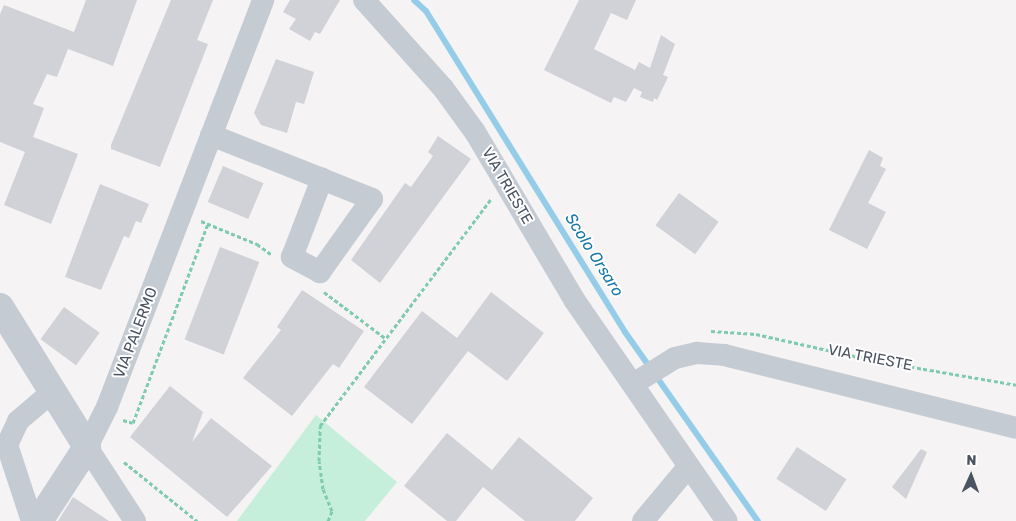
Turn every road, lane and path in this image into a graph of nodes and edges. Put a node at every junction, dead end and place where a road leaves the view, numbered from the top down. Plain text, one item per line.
1 (263, 0) edge
2 (364, 0) edge
3 (211, 135) junction
4 (322, 179) junction
5 (505, 181) junction
6 (195, 218) dead end
7 (208, 224) junction
8 (281, 261) dead end
9 (320, 290) dead end
10 (0, 307) edge
11 (706, 333) dead end
12 (385, 338) junction
13 (639, 380) junction
14 (1016, 385) edge
15 (52, 392) junction
16 (116, 426) dead end
17 (1016, 428) edge
18 (87, 447) junction
19 (119, 458) dead end
20 (688, 467) junction
21 (32, 521) edge
22 (39, 521) edge
23 (135, 521) edge
24 (197, 521) edge
25 (328, 521) edge
26 (644, 521) edge
27 (727, 521) edge

1 - 3 street, VIA PALERMO
2 - 5 street, VIA TRIESTE
3 - 4 street
3 - 18 street, VIA PALERMO
4 - 4 street
5 - 12 path
5 - 13 street, VIA TRIESTE
6 - 7 path
7 - 8 path
7 - 16 path
9 - 12 path
10 - 15 street
11 - 14 path, VIA TRIESTE
12 - 25 path
13 - 17 street, VIA TRIESTE
13 - 20 street, VIA TRIESTE
15 - 18 street
15 - 21 street
18 - 22 street, VIA PALERMO
18 - 23 street
19 - 24 path
20 - 26 street
20 - 27 street, VIA TRIESTE

